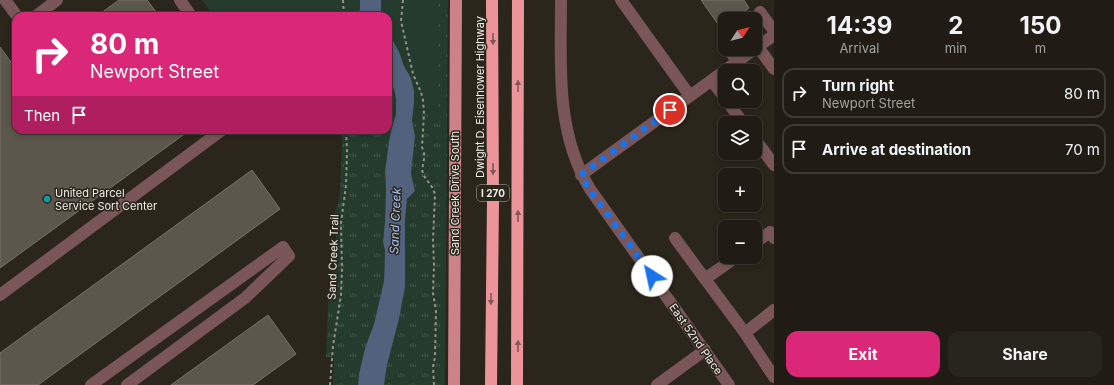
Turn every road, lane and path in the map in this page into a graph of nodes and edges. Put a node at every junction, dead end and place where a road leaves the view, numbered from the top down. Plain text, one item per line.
1 (5, 0) edge
2 (57, 0) edge
3 (180, 0) edge
4 (344, 0) edge
5 (403, 0) edge
6 (456, 0) edge
7 (492, 0) edge
8 (518, 0) edge
9 (561, 0) edge
10 (621, 0) edge
11 (14, 12) edge
12 (41, 12) edge
13 (189, 12) edge
14 (344, 12) edge
15 (762, 15) edge
16 (774, 31) edge
17 (774, 35) edge
18 (762, 44) edge
19 (762, 52) edge
20 (734, 56) edge
21 (746, 56) edge
22 (738, 62) junction
23 (774, 69) edge
24 (712, 80) junction
25 (718, 88) edge
26 (690, 96) junction
27 (217, 134) edge
28 (346, 134) edge
29 (762, 149) edge
30 (774, 165) edge
31 (581, 175) junction
32 (675, 238) dead end
33 (762, 238) edge
34 (774, 238) edge
35 (726, 264) edge
36 (705, 279) junction
37 (0, 295) edge
38 (774, 310) edge
39 (745, 333) junction
40 (705, 350) junction
41 (774, 377) edge
42 (91, 385) edge
43 (127, 385) edge
44 (330, 385) edge
45 (434, 385) edge
46 (454, 385) edge
47 (491, 385) edge
48 (517, 385) edge
49 (657, 385) edge
50 (729, 385) edge

1 - 11 street
2 - 12 street
3 - 13 street
4 - 14 path
5 - 45 path
6 - 46 main road, Sand Creek Drive South
7 -> 47 highway, Dwight D. Eisenhower Highway / I 270
48 -> 8 highway, I 270
9 - 31 street, East 52nd Place
10 - 26 street
15 - 16 street
17 - 18 street
19 - 23 street
20 - 22 street
21 - 22 street
22 - 24 street
24 - 25 street
24 - 26 street
26 - 31 street
27 - 37 street
28 - 44 path, Sand Creek Trail
29 - 30 street
31 - 40 street, East 52nd Place
32 - 36 street
33 - 34 street
35 - 36 street
36 - 39 street
38 - 39 street
39 - 41 street
40 - 49 street
40 - 50 street, East 52nd Place
42 - 43 street

